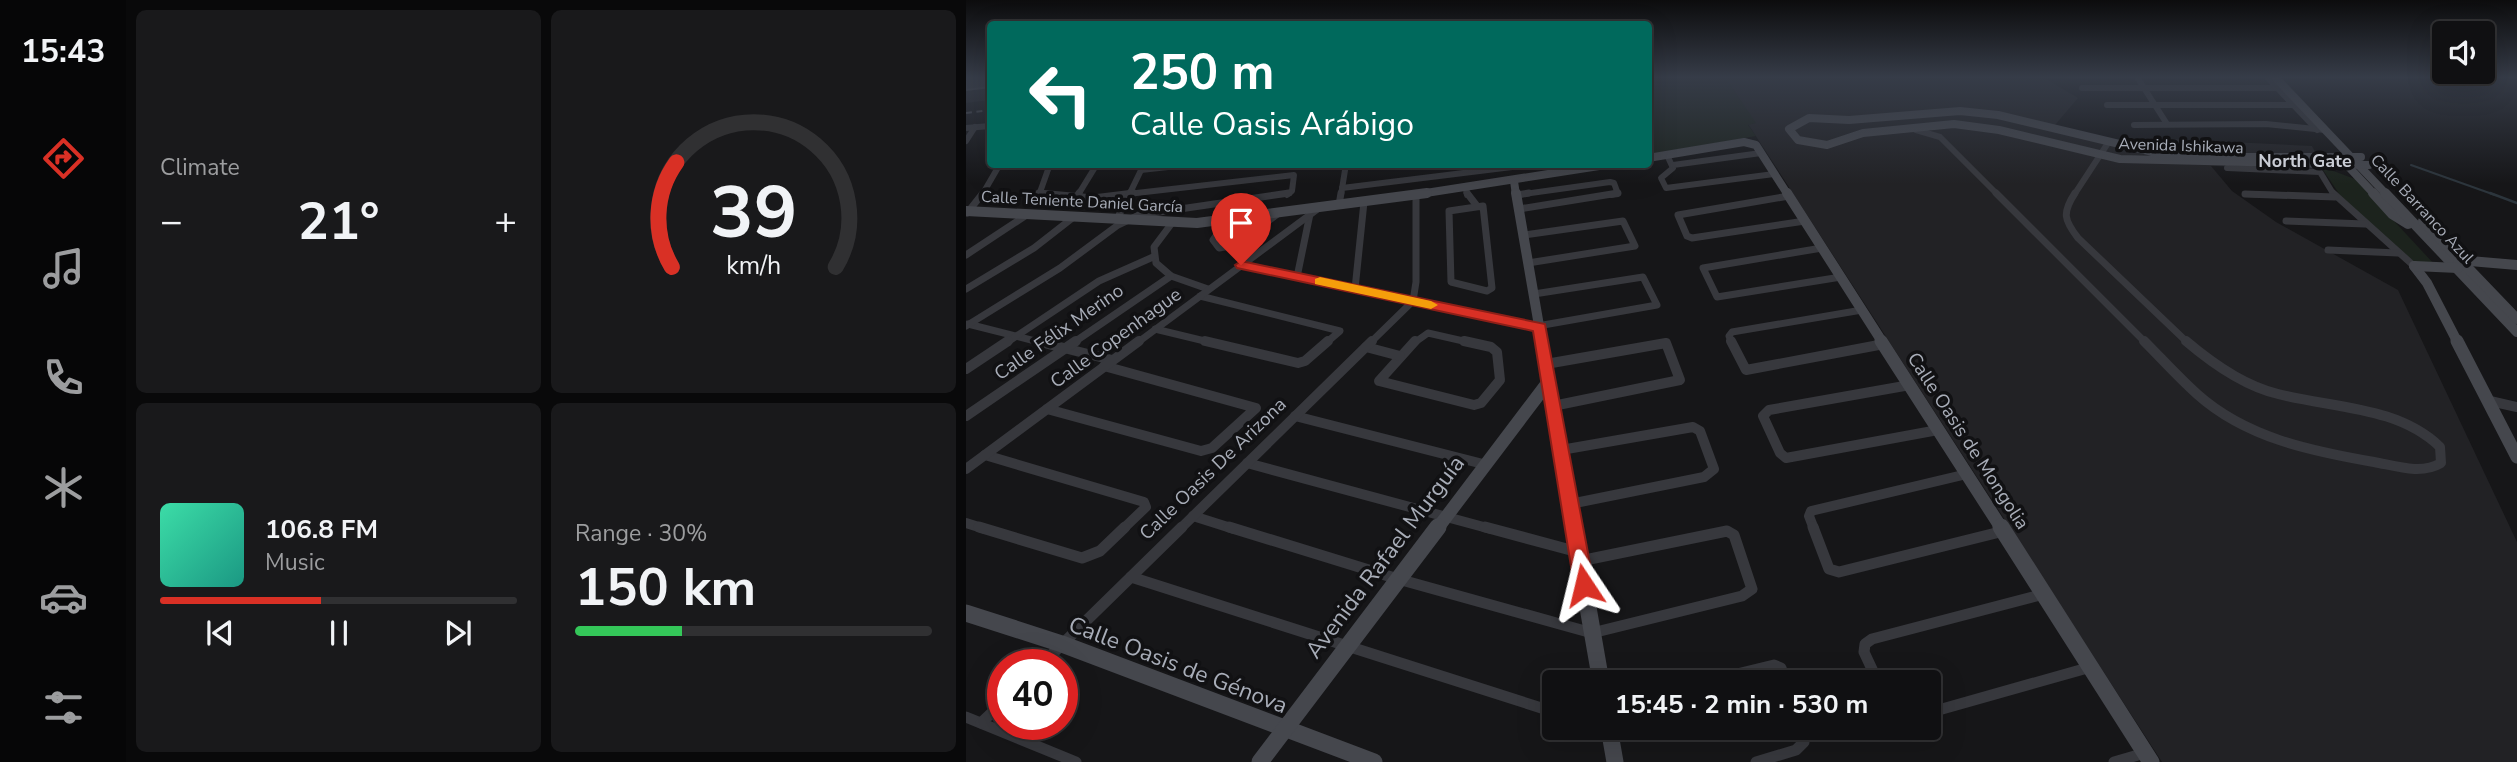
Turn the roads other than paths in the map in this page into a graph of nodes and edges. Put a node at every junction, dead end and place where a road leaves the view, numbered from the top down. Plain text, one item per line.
1 (1906, 113) edge
2 (1971, 113) edge
3 (2160, 113) edge
4 (2303, 113) edge
5 (2306, 113) edge
6 (2314, 113) edge
7 (1844, 120) junction
8 (2167, 124) junction
9 (2134, 125) dead end
10 (987, 126) edge
11 (975, 127) junction
12 (966, 128) edge
13 (1900, 129) junction
14 (2325, 132) junction
15 (1857, 135) junction
16 (966, 141) edge
17 (2108, 143) junction
18 (1761, 153) junction
19 (1667, 155) junction
20 (2100, 155) junction
21 (1652, 157) edge
22 (2324, 157) junction
23 (2354, 161) junction
24 (1673, 165) junction
25 (997, 168) edge
26 (1048, 168) edge
27 (1095, 168) edge
28 (1142, 168) edge
29 (1345, 168) edge
30 (1582, 168) edge
31 (2227, 168) dead end
32 (1774, 174) junction
33 (1514, 177) edge
34 (1342, 188) junction
35 (1130, 193) junction
36 (1466, 193) junction
37 (2245, 194) dead end
38 (1416, 195) junction
39 (1789, 197) junction
40 (2335, 197) junction
41 (1076, 198) junction
42 (1364, 202) junction
43 (1339, 205) junction
44 (1477, 205) junction
45 (1456, 208) junction
46 (1519, 209) junction
47 (1314, 211) junction
48 (967, 212) edge
49 (1279, 213) junction
50 (1028, 214) junction
51 (1075, 216) junction
52 (1117, 219) junction
53 (1228, 219) junction
54 (1129, 220) junction
55 (1805, 221) junction
56 (2286, 221) dead end
57 (1172, 223) junction
58 (2365, 224) junction
59 (1524, 235) junction
60 (1822, 248) junction
61 (2328, 250) dead end
62 (2398, 253) junction
63 (966, 255) edge
64 (1153, 257) junction
65 (1528, 263) junction
66 (2458, 264) junction
67 (1241, 265) junction
68 (2517, 265) edge
69 (2414, 266) junction
70 (1171, 276) junction
71 (1297, 277) junction
72 (1840, 277) junction
73 (966, 289) edge
74 (1209, 289) junction
75 (1354, 289) junction
76 (1534, 294) junction
77 (1200, 296) junction
78 (1413, 301) junction
79 (1862, 310) junction
80 (2517, 319) edge
81 (967, 325) edge
82 (1539, 328) junction
83 (1155, 329) junction
84 (2517, 332) edge
85 (1016, 337) junction
86 (1884, 344) junction
87 (1366, 347) junction
88 (1063, 349) junction
89 (1400, 356) junction
90 (1108, 363) junction
91 (1546, 364) junction
92 (966, 369) edge
93 (1549, 381) junction
94 (1910, 385) junction
95 (2490, 401) junction
96 (1553, 406) junction
97 (2517, 407) edge
98 (1047, 409) junction
99 (966, 416) edge
100 (1295, 416) junction
101 (1938, 429) junction
102 (1561, 450) junction
103 (985, 455) junction
104 (2517, 457) edge
105 (1247, 463) junction
106 (1483, 464) junction
107 (966, 469) edge
108 (1967, 474) junction
109 (1570, 504) junction
110 (1193, 516) junction
111 (1444, 516) junction
112 (966, 523) edge
113 (2004, 531) junction
114 (1579, 557) junction
115 (1131, 577) junction
116 (1398, 579) junction
117 (2044, 594) junction
118 (966, 613) edge
119 (1592, 633) junction
120 (1062, 644) junction
121 (1346, 647) junction
122 (1057, 649) edge
123 (2091, 667) junction
124 (1599, 670) edge
125 (1753, 670) edge
126 (1782, 670) edge
127 (1872, 670) edge
128 (1542, 708) edge
129 (1941, 709) edge
130 (987, 717) edge
131 (966, 718) edge
132 (981, 723) junction
133 (1284, 729) junction
134 (1610, 740) edge
135 (1803, 740) edge
136 (2148, 757) edge
137 (1076, 762) edge
138 (1260, 762) edge
139 (1374, 762) edge
140 (1615, 762) edge
141 (1756, 762) edge
142 (2115, 762) edge

1 - 7 street, Avenida Ishikawa
2 - 17 street, Avenida Ishikawa
3 - 8 street
4 - 14 street
5 - 14 street, Calle Barranco Azul
6 - 23 street, Calle Barranco Azul
7 - 15 street
7 - 15 street, Avenida Ishikawa
8 - 9 street
8 - 14 street
10 - 11 street
11 - 12 street
11 - 16 street
13 - 15 street, Avenida Ishikawa
13 - 20 street, Avenida Ishikawa
13 - 20 street
14 - 22 street
14 - 23 street, Calle Barranco Azul
17 - 20 street
17 - 22 street, Avenida Ishikawa
18 - 19 street, Calle Oasis de Mongolia
18 - 24 street
18 - 32 street, Calle Oasis de Mongolia
19 - 21 street
19 - 24 street
20 - 23 street, Avenida Ishikawa
22 - 23 street, Avenida Ishikawa
23 - 66 street, Calle Barranco Azul
23 - 66 street, Calle Barranco Azul
24 - 32 street
25 - 48 street
26 - 41 street
27 - 41 street
28 - 35 street
29 - 34 street
30 - 33 street, Calle Teniente Daniel García
31 - 40 street
32 - 39 street, Calle Oasis de Mongolia
33 - 34 street
33 - 36 street, Calle Teniente Daniel García
33 - 46 street
33 - 46 street
34 - 43 street
35 - 41 street
35 - 52 street
35 - 54 street
36 - 38 street, Calle Teniente Daniel García
36 - 44 street
36 - 45 street
37 - 40 street
38 - 42 street, Calle Teniente Daniel García
38 - 78 street
39 - 55 street, Calle Oasis de Mongolia
39 - 55 street
40 - 58 street
42 - 43 street, Calle Teniente Daniel García
42 - 75 street
43 - 47 street, Calle Teniente Daniel García
44 - 45 street
44 - 45 street
46 - 59 street
47 - 49 street, Calle Teniente Daniel García
47 - 67 street, Calle Copenhague
47 - 71 street
48 - 50 street, Calle Teniente Daniel García
49 - 53 street, Calle Teniente Daniel García
49 - 53 street
50 - 51 street, Calle Teniente Daniel García
50 - 63 street
51 - 52 street, Calle Teniente Daniel García
51 - 73 street
52 - 54 street, Calle Teniente Daniel García
53 - 57 street, Calle Teniente Daniel García
54 - 57 street, Calle Teniente Daniel García
54 - 81 street
55 - 60 street, Calle Oasis de Mongolia
56 - 58 street
57 - 64 street
58 - 62 street
59 - 65 street
59 - 65 street
60 - 72 street, Calle Oasis de Mongolia
60 - 72 street
61 - 62 street
62 - 69 street
64 - 70 street
64 - 85 street
65 - 76 street
66 - 68 street
66 - 69 street
66 - 80 street, Calle Barranco Azul
66 - 84 street, Calle Barranco Azul
67 - 71 street
67 - 74 street, Calle Copenhague
69 - 95 street
70 - 74 street
70 - 88 street, Calle Félix Merino
71 - 75 street
72 - 79 street, Calle Oasis de Mongolia
74 - 77 street, Calle Copenhague
75 - 78 street
76 - 82 street
76 - 82 street
77 - 83 street, Calle Copenhague
77 - 83 street
78 - 82 street
78 - 87 street, Calle Oasis De Arizona
79 - 86 street, Calle Oasis de Mongolia
79 - 86 street
81 - 85 street
82 - 91 street
83 - 90 street, Calle Copenhague
85 - 88 street
85 - 92 street
86 - 94 street, Calle Oasis de Mongolia
87 - 89 street
87 - 100 street, Calle Oasis De Arizona
88 - 90 street
88 - 99 street, Calle Félix Merino
89 - 89 street
90 - 98 street, Calle Copenhague
90 - 98 street
91 - 93 street
91 - 96 street
93 - 96 street
93 - 106 street, Avenida Rafael Murguía
94 - 101 street, Calle Oasis de Mongolia
94 - 101 street
95 - 97 street
95 - 104 street
96 - 102 street
98 - 103 street, Calle Copenhague
100 - 105 street, Calle Oasis De Arizona
100 - 106 street
101 - 108 street, Calle Oasis de Mongolia
102 - 109 street
102 - 109 street
103 - 107 street, Calle Copenhague
103 - 112 street
105 - 110 street, Calle Oasis De Arizona
105 - 111 street
106 - 111 street, Avenida Rafael Murguía
108 - 113 street, Calle Oasis de Mongolia
108 - 113 street
109 - 114 street
110 - 115 street, Calle Oasis De Arizona
110 - 116 street
111 - 114 street
111 - 116 street, Avenida Rafael Murguía
113 - 117 street, Calle Oasis de Mongolia
114 - 119 street
114 - 119 street
115 - 120 street, Calle Oasis De Arizona
115 - 121 street
116 - 119 street
116 - 121 street, Avenida Rafael Murguía
117 - 123 street, Calle Oasis de Mongolia
117 - 127 street
118 - 120 street, Calle Oasis de Génova
119 - 124 street
120 - 122 street, Calle Oasis De Arizona
120 - 133 street, Calle Oasis de Génova
121 - 128 street
121 - 133 street, Avenida Rafael Murguía
123 - 129 street
123 - 136 street, Calle Oasis de Mongolia
125 - 126 street
130 - 132 street
131 - 132 street
132 - 137 street
133 - 138 street, Avenida Rafael Murguía
133 - 139 street, Calle Oasis de Génova
134 - 140 street
135 - 141 street
136 - 142 street

